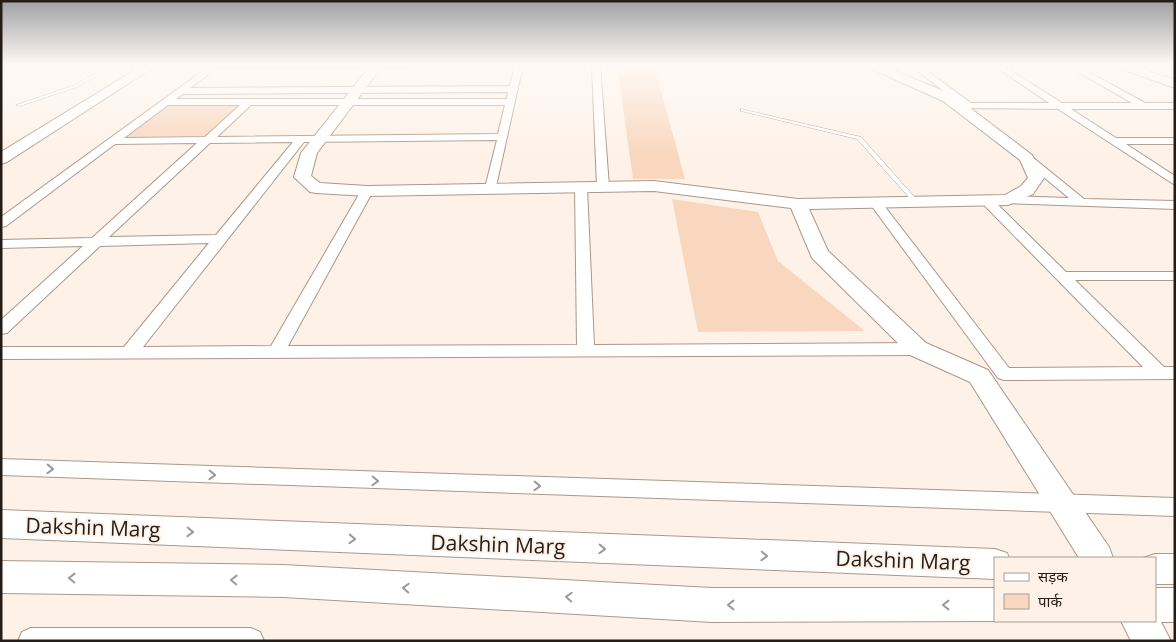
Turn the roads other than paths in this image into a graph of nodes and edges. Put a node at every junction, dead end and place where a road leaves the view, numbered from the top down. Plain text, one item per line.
1 (49, 95) edge
2 (90, 95) edge
3 (103, 95) edge
4 (175, 95) edge
5 (354, 95) edge
6 (513, 95) edge
7 (598, 95) edge
8 (942, 95) edge
9 (951, 95) edge
10 (1043, 95) edge
11 (1123, 95) edge
12 (165, 102) junction
13 (249, 102) junction
14 (348, 102) junction
15 (511, 102) junction
16 (18, 105) dead end
17 (964, 106) junction
18 (1060, 106) junction
19 (1143, 106) junction
20 (1175, 106) edge
21 (743, 110) dead end
22 (503, 137) junction
23 (302, 138) junction
24 (320, 138) junction
25 (208, 140) junction
26 (112, 141) junction
27 (1113, 141) junction
28 (1175, 141) edge
29 (1, 150) edge
30 (1027, 158) junction
31 (1, 159) edge
32 (1171, 177) edge
33 (603, 186) junction
34 (580, 187) junction
35 (491, 188) junction
36 (367, 191) junction
37 (1008, 200) junction
38 (987, 201) junction
39 (875, 202) junction
40 (916, 202) junction
41 (1081, 202) junction
42 (798, 204) junction
43 (1175, 205) edge
44 (1, 223) edge
45 (220, 239) junction
46 (97, 242) junction
47 (1, 244) edge
48 (1062, 276) junction
49 (1175, 276) edge
50 (1, 329) edge
51 (918, 349) junction
52 (586, 350) junction
53 (276, 351) junction
54 (1, 352) edge
55 (129, 352) junction
56 (1167, 373) edge
57 (1004, 374) junction
58 (979, 376) junction
59 (1, 467) edge
60 (1062, 504) junction
61 (1175, 507) edge
62 (1, 524) edge
63 (1096, 557) edge
64 (994, 564) edge
65 (1156, 568) edge
66 (1175, 569) edge
67 (1, 578) edge
68 (994, 605) edge
69 (1175, 605) edge
70 (1156, 620) edge
71 (31, 641) edge
72 (251, 641) edge

1 - 16 lane
2 - 29 street
3 - 31 street
4 - 12 street
5 - 14 street
6 - 15 street
7 - 33 street
8 - 17 street
9 - 17 street
10 - 18 street
11 - 19 street
12 - 13 street
12 - 26 street
13 - 14 street
13 - 25 street
14 - 15 street
14 - 24 street
15 - 22 street
17 - 18 street
17 - 30 street
18 - 19 street
18 - 27 street
19 - 20 street
21 - 40 lane
22 - 24 street
22 - 35 street
23 - 24 street
23 - 25 street
23 - 45 street
24 - 36 street
25 - 26 street
25 - 46 street
26 - 44 street
27 - 28 street
27 - 32 street
30 - 37 street
30 - 41 street
33 - 34 street
33 - 42 street
34 - 35 street
34 - 52 street
35 - 36 street
36 - 53 street
37 - 38 street
37 - 41 street
38 - 40 street
38 - 48 street
39 - 40 street
39 - 42 street
39 - 57 street
41 - 43 street
42 - 51 street
45 - 46 street
45 - 55 street
46 - 47 street
46 - 50 street
48 - 49 street
48 - 56 street
51 - 52 street
51 - 58 street
52 - 53 street
53 - 55 street
54 - 55 street
56 - 57 street
57 - 58 street
58 - 60 street
59 -> 60 street
60 - 61 street
60 - 63 street
62 -> 64 street, Dakshin Marg
65 - 66 street
68 -> 67 street
69 - 70 street
71 - 72 street

